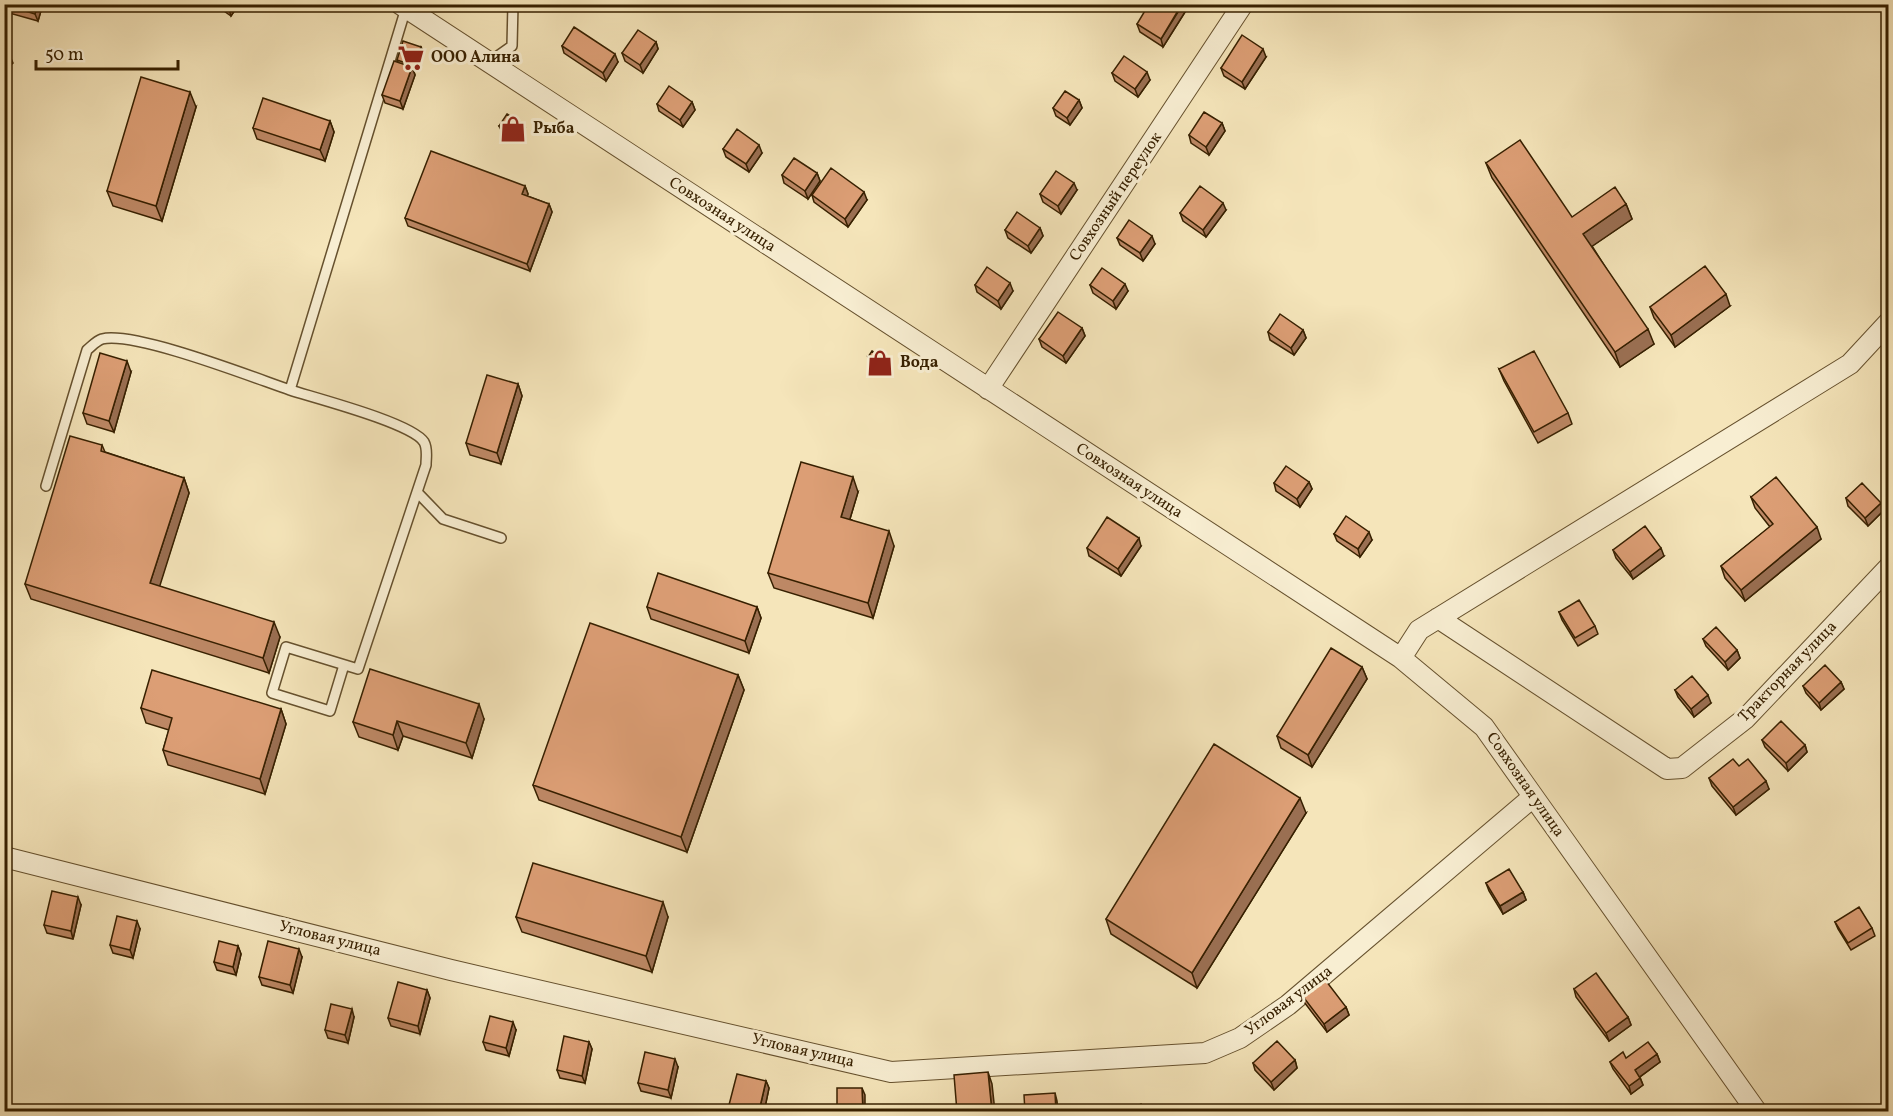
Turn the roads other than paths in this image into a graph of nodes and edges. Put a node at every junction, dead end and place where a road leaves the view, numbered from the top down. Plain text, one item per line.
1 (513, 4) edge
2 (1244, 4) edge
3 (403, 6) edge
4 (488, 63) junction
5 (1888, 323) edge
6 (988, 389) junction
7 (290, 390) junction
8 (46, 486) dead end
9 (417, 492) junction
10 (501, 538) dead end
11 (1888, 568) edge
12 (1438, 618) junction
13 (1401, 658) junction
14 (344, 665) junction
15 (1533, 797) junction
16 (4, 857) edge
17 (1757, 1112) edge

1 - 4 lane
2 - 6 street, Совхозный переулок
3 - 4 street, Совхозная улица
3 - 7 lane
4 - 6 street, Совхозная улица
5 - 12 street
6 - 13 street, Совхозная улица
7 - 8 lane
7 - 9 lane
9 - 10 lane
9 - 14 lane
11 - 12 street, Тракторная улица
12 - 13 street
13 - 15 street, Совхозная улица
14 - 14 lane
15 - 16 street, Угловая улица
15 - 17 street, Совхозная улица

